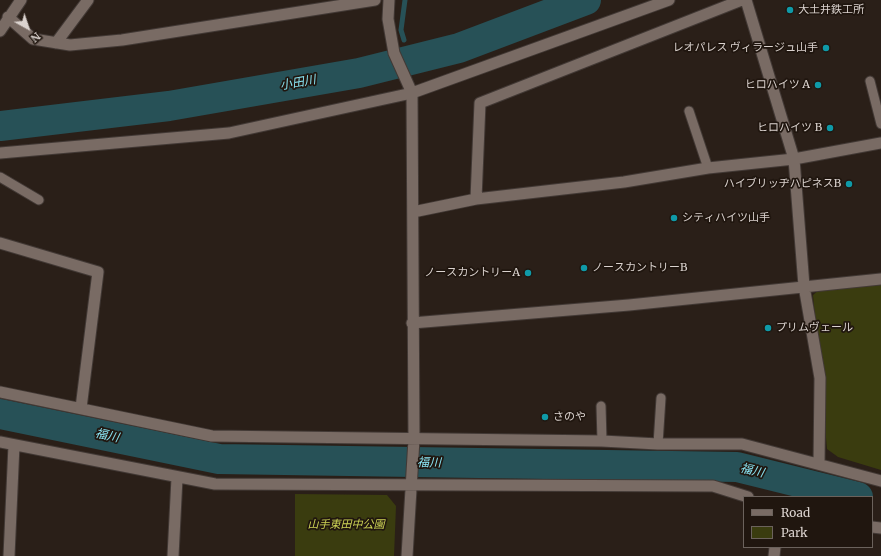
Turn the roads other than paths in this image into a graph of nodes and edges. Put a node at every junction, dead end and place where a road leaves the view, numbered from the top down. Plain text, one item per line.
1 (21, 0) edge
2 (88, 0) edge
3 (375, 0) edge
4 (389, 0) edge
5 (669, 0) edge
6 (742, 0) edge
7 (746, 0) edge
8 (8, 17) junction
9 (0, 31) edge
10 (56, 43) junction
11 (870, 81) dead end
12 (411, 90) junction
13 (689, 111) dead end
14 (881, 124) edge
15 (881, 143) edge
16 (0, 154) edge
17 (794, 159) junction
18 (708, 168) junction
19 (0, 177) edge
20 (476, 199) junction
21 (40, 200) dead end
22 (413, 212) junction
23 (0, 243) edge
24 (881, 279) edge
25 (804, 286) junction
26 (412, 323) junction
27 (0, 392) edge
28 (661, 398) dead end
29 (601, 406) dead end
30 (81, 408) junction
31 (602, 441) junction
32 (0, 442) edge
33 (413, 443) junction
34 (658, 444) junction
35 (14, 445) junction
36 (819, 464) junction
37 (177, 478) junction
38 (411, 480) junction
39 (881, 481) edge
40 (745, 496) edge
41 (9, 556) edge
42 (173, 556) edge
43 (407, 556) edge

1 - 8 street
2 - 10 street
3 - 10 street
4 - 12 street
5 - 12 street
6 - 20 street
7 - 17 street
8 - 9 street
8 - 10 street
11 - 14 lane
12 - 16 street
12 - 22 street
13 - 18 lane
15 - 17 street
17 - 18 street
17 - 25 street
18 - 20 street
19 - 21 lane
20 - 22 street
22 - 26 street
23 - 30 street
24 - 25 street
25 - 26 street
25 - 36 street
26 - 33 street
27 - 30 street
28 - 34 lane
29 - 31 lane
30 - 33 street
31 - 33 street
31 - 34 street
32 - 35 street
33 - 38 street
34 - 36 street
35 - 37 street
35 - 41 street
36 - 39 street
37 - 38 street
37 - 42 street
38 - 40 street
38 - 43 street

